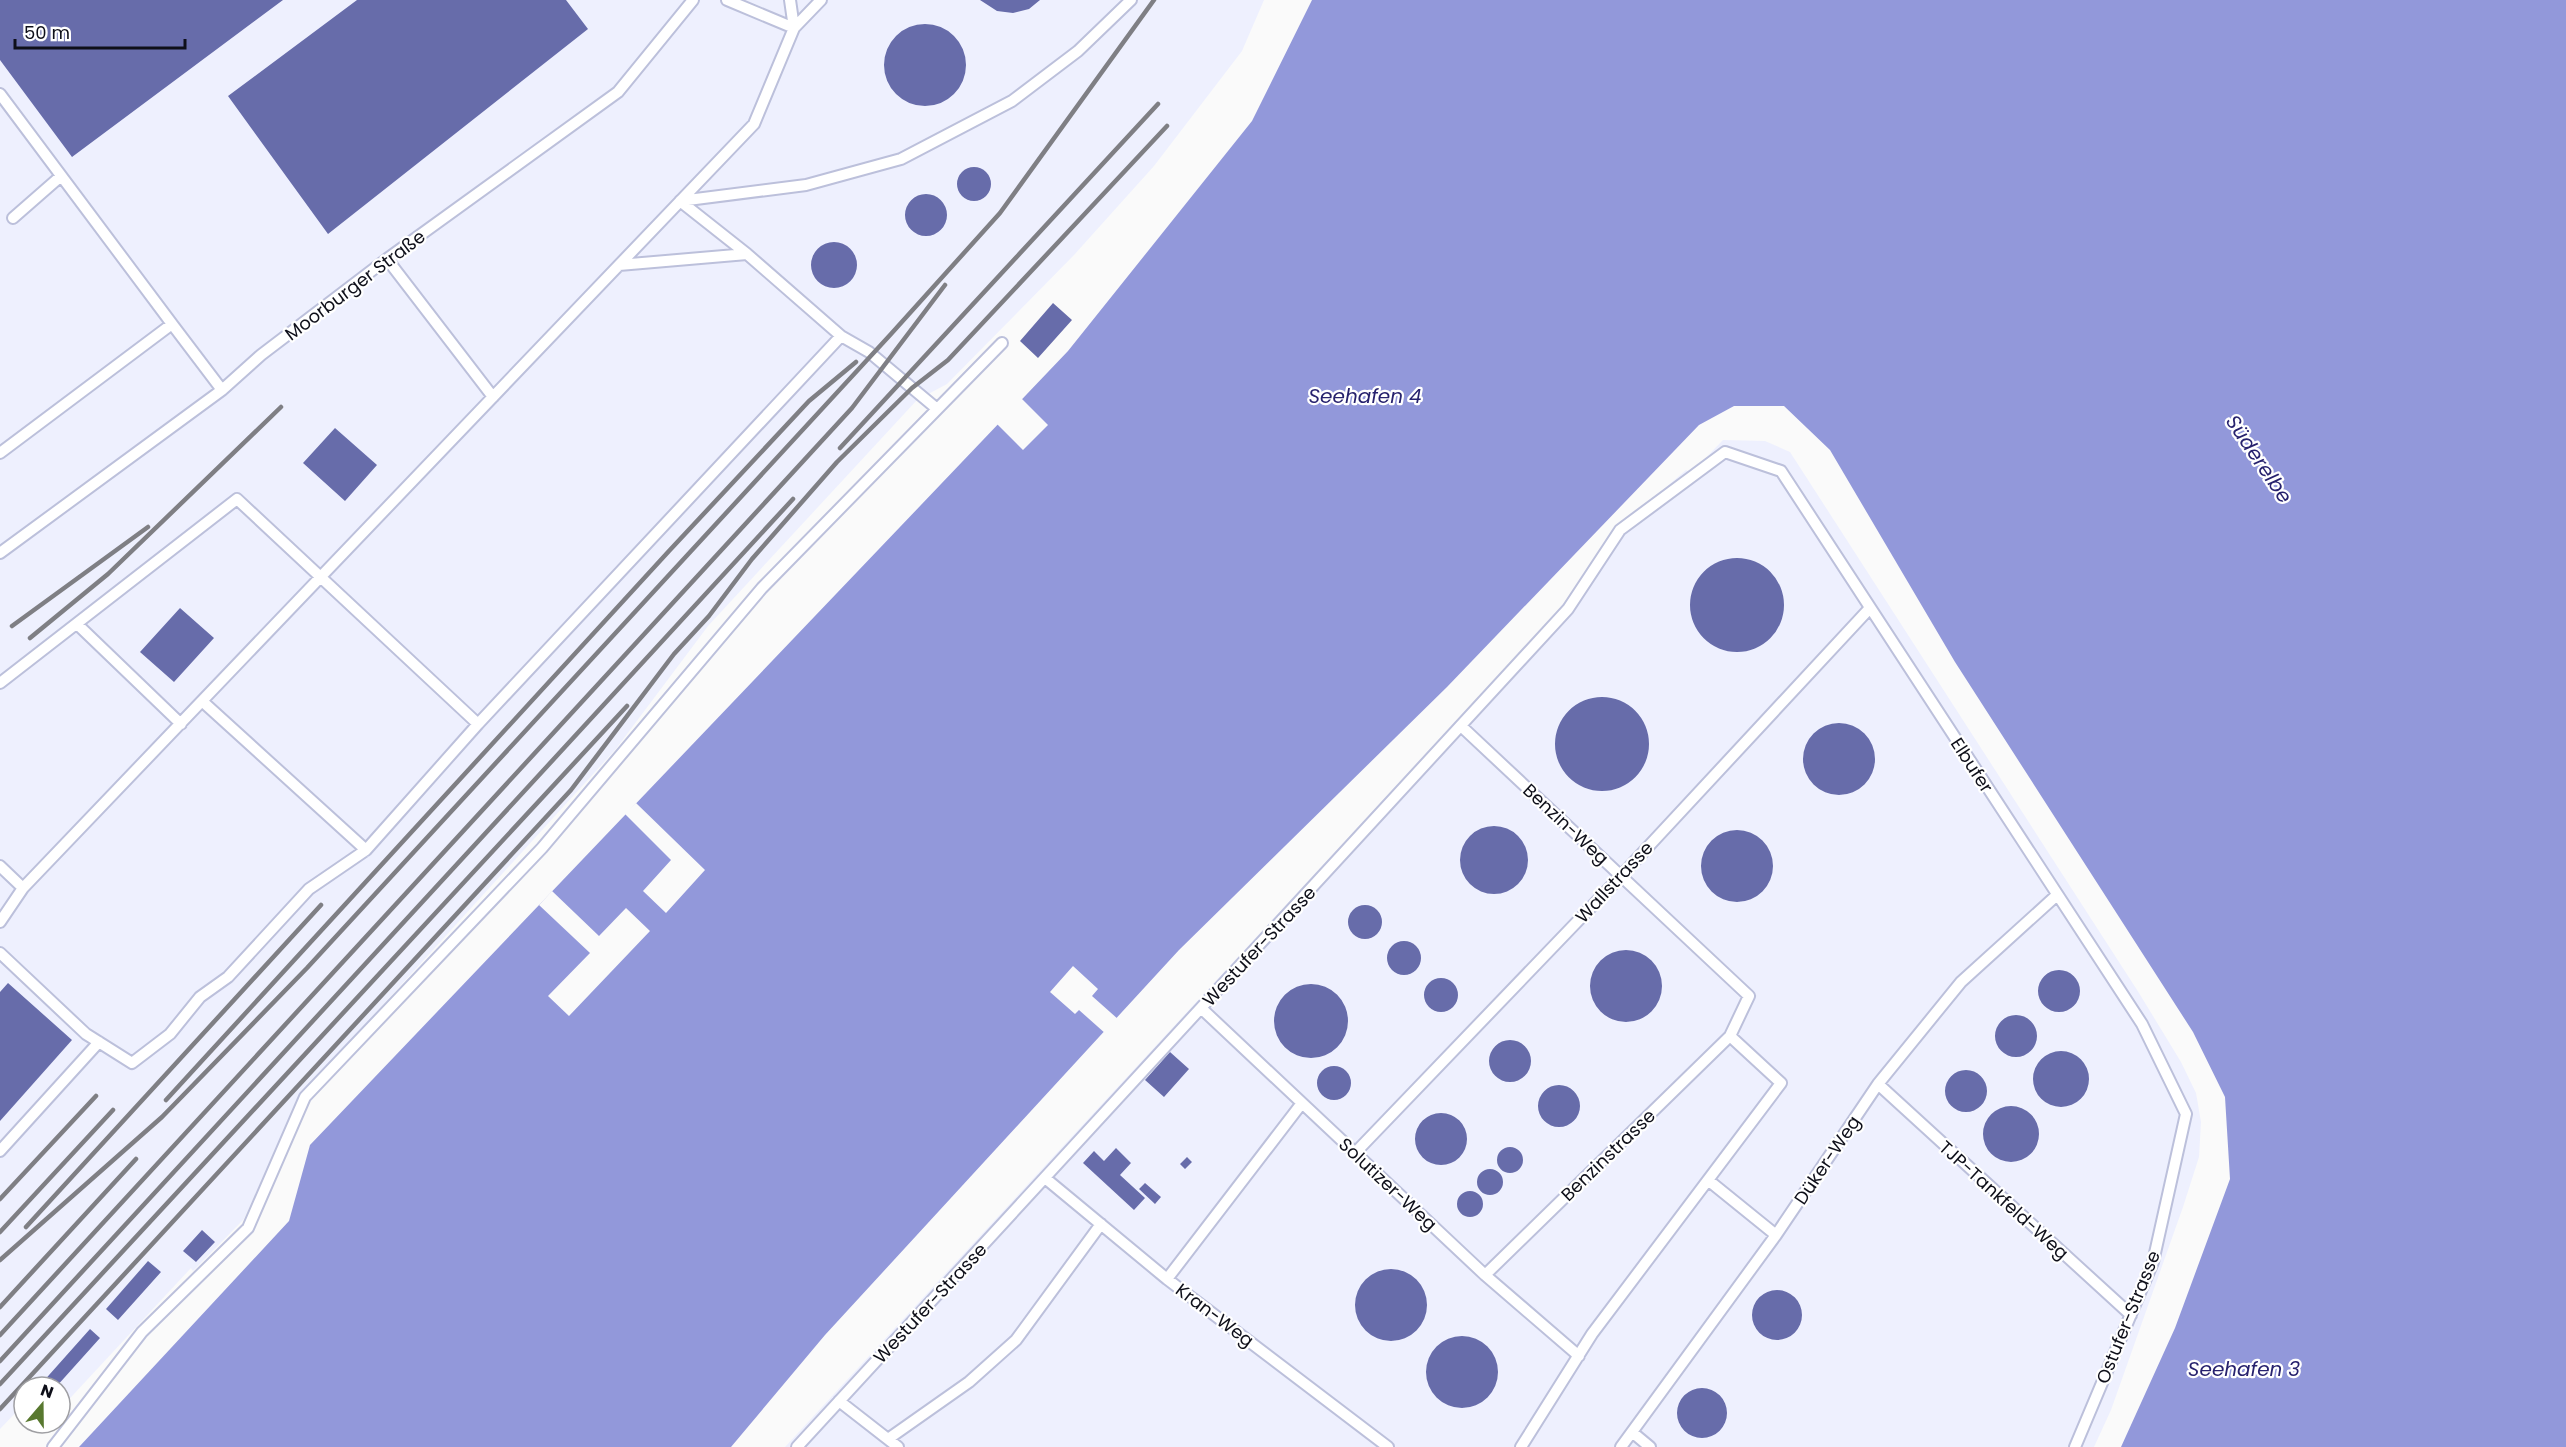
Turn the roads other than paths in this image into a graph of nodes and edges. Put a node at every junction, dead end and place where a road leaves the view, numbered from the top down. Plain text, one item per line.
1 (693, 0) edge
2 (727, 0) edge
3 (790, 0) edge
4 (821, 0) edge
5 (1131, 0) edge
6 (794, 28) junction
7 (0, 94) edge
8 (61, 176) junction
9 (680, 201) junction
10 (13, 218) dead end
11 (747, 254) junction
12 (387, 259) junction
13 (620, 265) junction
14 (172, 324) junction
15 (841, 336) junction
16 (1002, 343) dead end
17 (222, 390) junction
18 (493, 397) junction
19 (936, 408) junction
20 (1725, 452) joint
21 (0, 453) edge
22 (0, 553) edge
23 (321, 577) junction
24 (1870, 608) junction
25 (77, 624) junction
26 (0, 683) edge
27 (202, 701) junction
28 (181, 724) junction
29 (478, 724) junction
30 (1461, 726) junction
31 (366, 850) junction
32 (0, 866) edge
33 (1621, 876) junction
34 (23, 888) junction
35 (2058, 895) junction
36 (0, 922) edge
37 (0, 953) edge
38 (1202, 1009) junction
39 (1730, 1036) junction
40 (99, 1042) junction
41 (1878, 1084) junction
42 (1302, 1103) junction
43 (2186, 1114) joint
44 (0, 1151) edge
45 (1355, 1153) junction
46 (1045, 1178) junction
47 (1708, 1180) junction
48 (1101, 1224) junction
49 (1776, 1235) junction
50 (1485, 1275) junction
51 (1167, 1279) junction
52 (2130, 1315) junction
53 (1579, 1356) junction
54 (839, 1401) junction
55 (1632, 1432) junction
56 (888, 1439) junction
57 (53, 1447) edge
58 (797, 1447) edge
59 (898, 1447) edge
60 (1388, 1447) edge
61 (1521, 1447) edge
62 (1621, 1447) edge
63 (1650, 1447) edge
64 (2075, 1447) edge

1 - 12 lane, Moorburger Straße
2 - 6 lane
3 - 6 lane
4 - 6 lane
5 - 9 lane
6 - 9 lane
7 - 8 lane
8 - 10 lane
8 - 14 lane
9 - 11 lane
9 - 13 lane
11 - 13 lane
11 - 15 lane
12 - 17 lane, Moorburger Straße
12 - 18 lane
13 - 18 lane
14 - 17 lane
14 - 21 lane
15 - 19 lane
15 - 29 lane
16 - 19 lane
17 - 22 lane, Moorburger Straße
18 - 23 lane
19 - 57 lane
20 - 24 lane, Elbufer
20 - 30 lane, Westufer-Strasse
23 - 25 lane
23 - 27 lane
23 - 29 lane
24 - 33 lane, Wallstrasse
24 - 35 lane, Elbufer
25 - 26 lane
25 - 28 lane
27 - 28 lane
27 - 31 lane
28 - 34 lane
29 - 31 lane
30 - 33 lane, Benzin-Weg
30 - 38 lane, Westufer-Strasse
31 - 40 lane
32 - 34 lane
33 - 39 lane, Benzin-Weg
33 - 45 lane, Wallstrasse
34 - 36 lane
35 - 41 lane, Düker-Weg
35 - 43 lane, Elbufer
37 - 40 lane
38 - 42 lane, Solutizer-Weg
38 - 46 lane, Westufer-Strasse
39 - 47 lane
39 - 50 lane, Benzinstrasse
40 - 44 lane
41 - 49 lane, Düker-Weg
41 - 52 lane, TJP-Tankfeld-Weg
42 - 45 lane, Solutizer-Weg
42 - 51 lane
43 - 52 lane, Ostufer-Strasse
45 - 50 lane, Solutizer-Weg
46 - 48 lane, Kran-Weg
46 - 54 lane, Westufer-Strasse
47 - 49 lane
47 - 53 lane
48 - 51 lane, Kran-Weg
48 - 56 lane
49 - 55 lane, Düker-Weg
50 - 53 lane, Solutizer-Weg
51 - 60 lane, Kran-Weg
52 - 64 lane, Ostufer-Strasse
53 - 61 lane
54 - 56 lane
54 - 58 lane, Westufer-Strasse
55 - 62 lane, Düker-Weg
55 - 63 lane
56 - 59 lane

